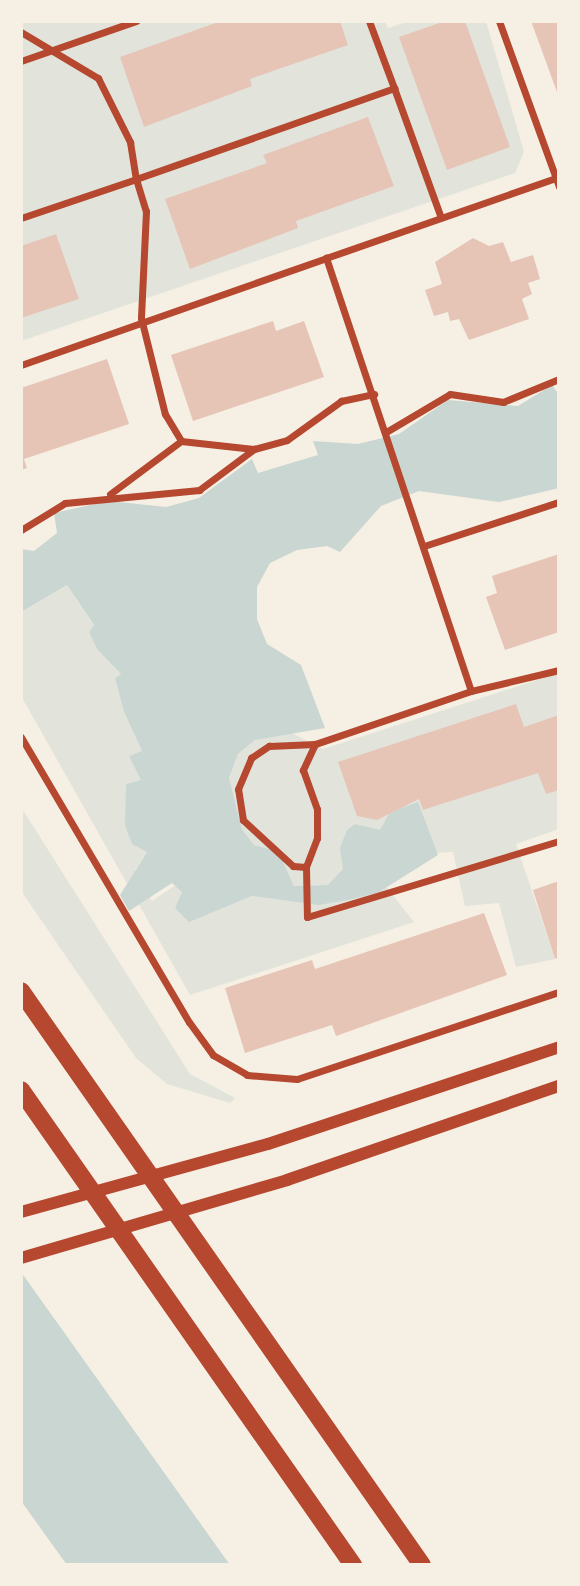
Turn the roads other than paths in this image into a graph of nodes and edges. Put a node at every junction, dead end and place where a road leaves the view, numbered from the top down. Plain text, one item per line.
1 (136, 21) edge
2 (369, 21) edge
3 (499, 21) edge
4 (21, 32) edge
5 (57, 48) junction
6 (21, 61) edge
7 (394, 88) junction
8 (557, 178) edge
9 (136, 179) junction
10 (559, 187) edge
11 (21, 218) edge
12 (441, 218) junction
13 (326, 258) junction
14 (142, 322) junction
15 (21, 365) edge
16 (559, 379) edge
17 (374, 394) junction
18 (386, 432) junction
19 (181, 441) junction
20 (254, 449) junction
21 (110, 494) junction
22 (559, 502) edge
23 (21, 530) edge
24 (424, 546) junction
25 (559, 670) edge
26 (471, 691) junction
27 (21, 737) edge
28 (315, 744) junction
29 (559, 841) edge
30 (306, 866) junction
31 (21, 991) edge
32 (559, 992) edge
33 (559, 1047) edge
34 (559, 1086) edge
35 (21, 1090) edge
36 (151, 1177) junction
37 (94, 1195) junction
38 (21, 1212) edge
39 (179, 1214) junction
40 (120, 1233) junction
41 (21, 1258) edge
42 (353, 1565) edge
43 (422, 1565) edge

1 - 5 street
2 - 7 street
3 - 8 street
4 - 5 street
5 - 6 street
5 - 9 street
7 - 9 street
7 - 12 street
8 - 10 street
8 - 12 street
9 - 11 street
9 - 14 street
12 - 13 street
13 - 14 street
13 - 17 street
14 - 15 street
14 - 19 street
16 - 18 street
17 - 18 street
17 - 20 street
18 - 24 street
19 - 20 street
19 - 21 street
20 - 21 street
21 - 23 street
22 - 24 street
24 - 26 street
25 - 26 street
26 - 28 street
27 - 32 street
28 - 30 street
28 - 30 street
29 - 30 street
31 - 36 main road
33 - 36 street
34 - 39 street
35 - 37 main road
36 - 37 street
36 - 39 main road
37 - 38 street
37 - 40 main road
39 - 40 street
39 - 43 main road
40 - 41 street
40 - 42 main road

